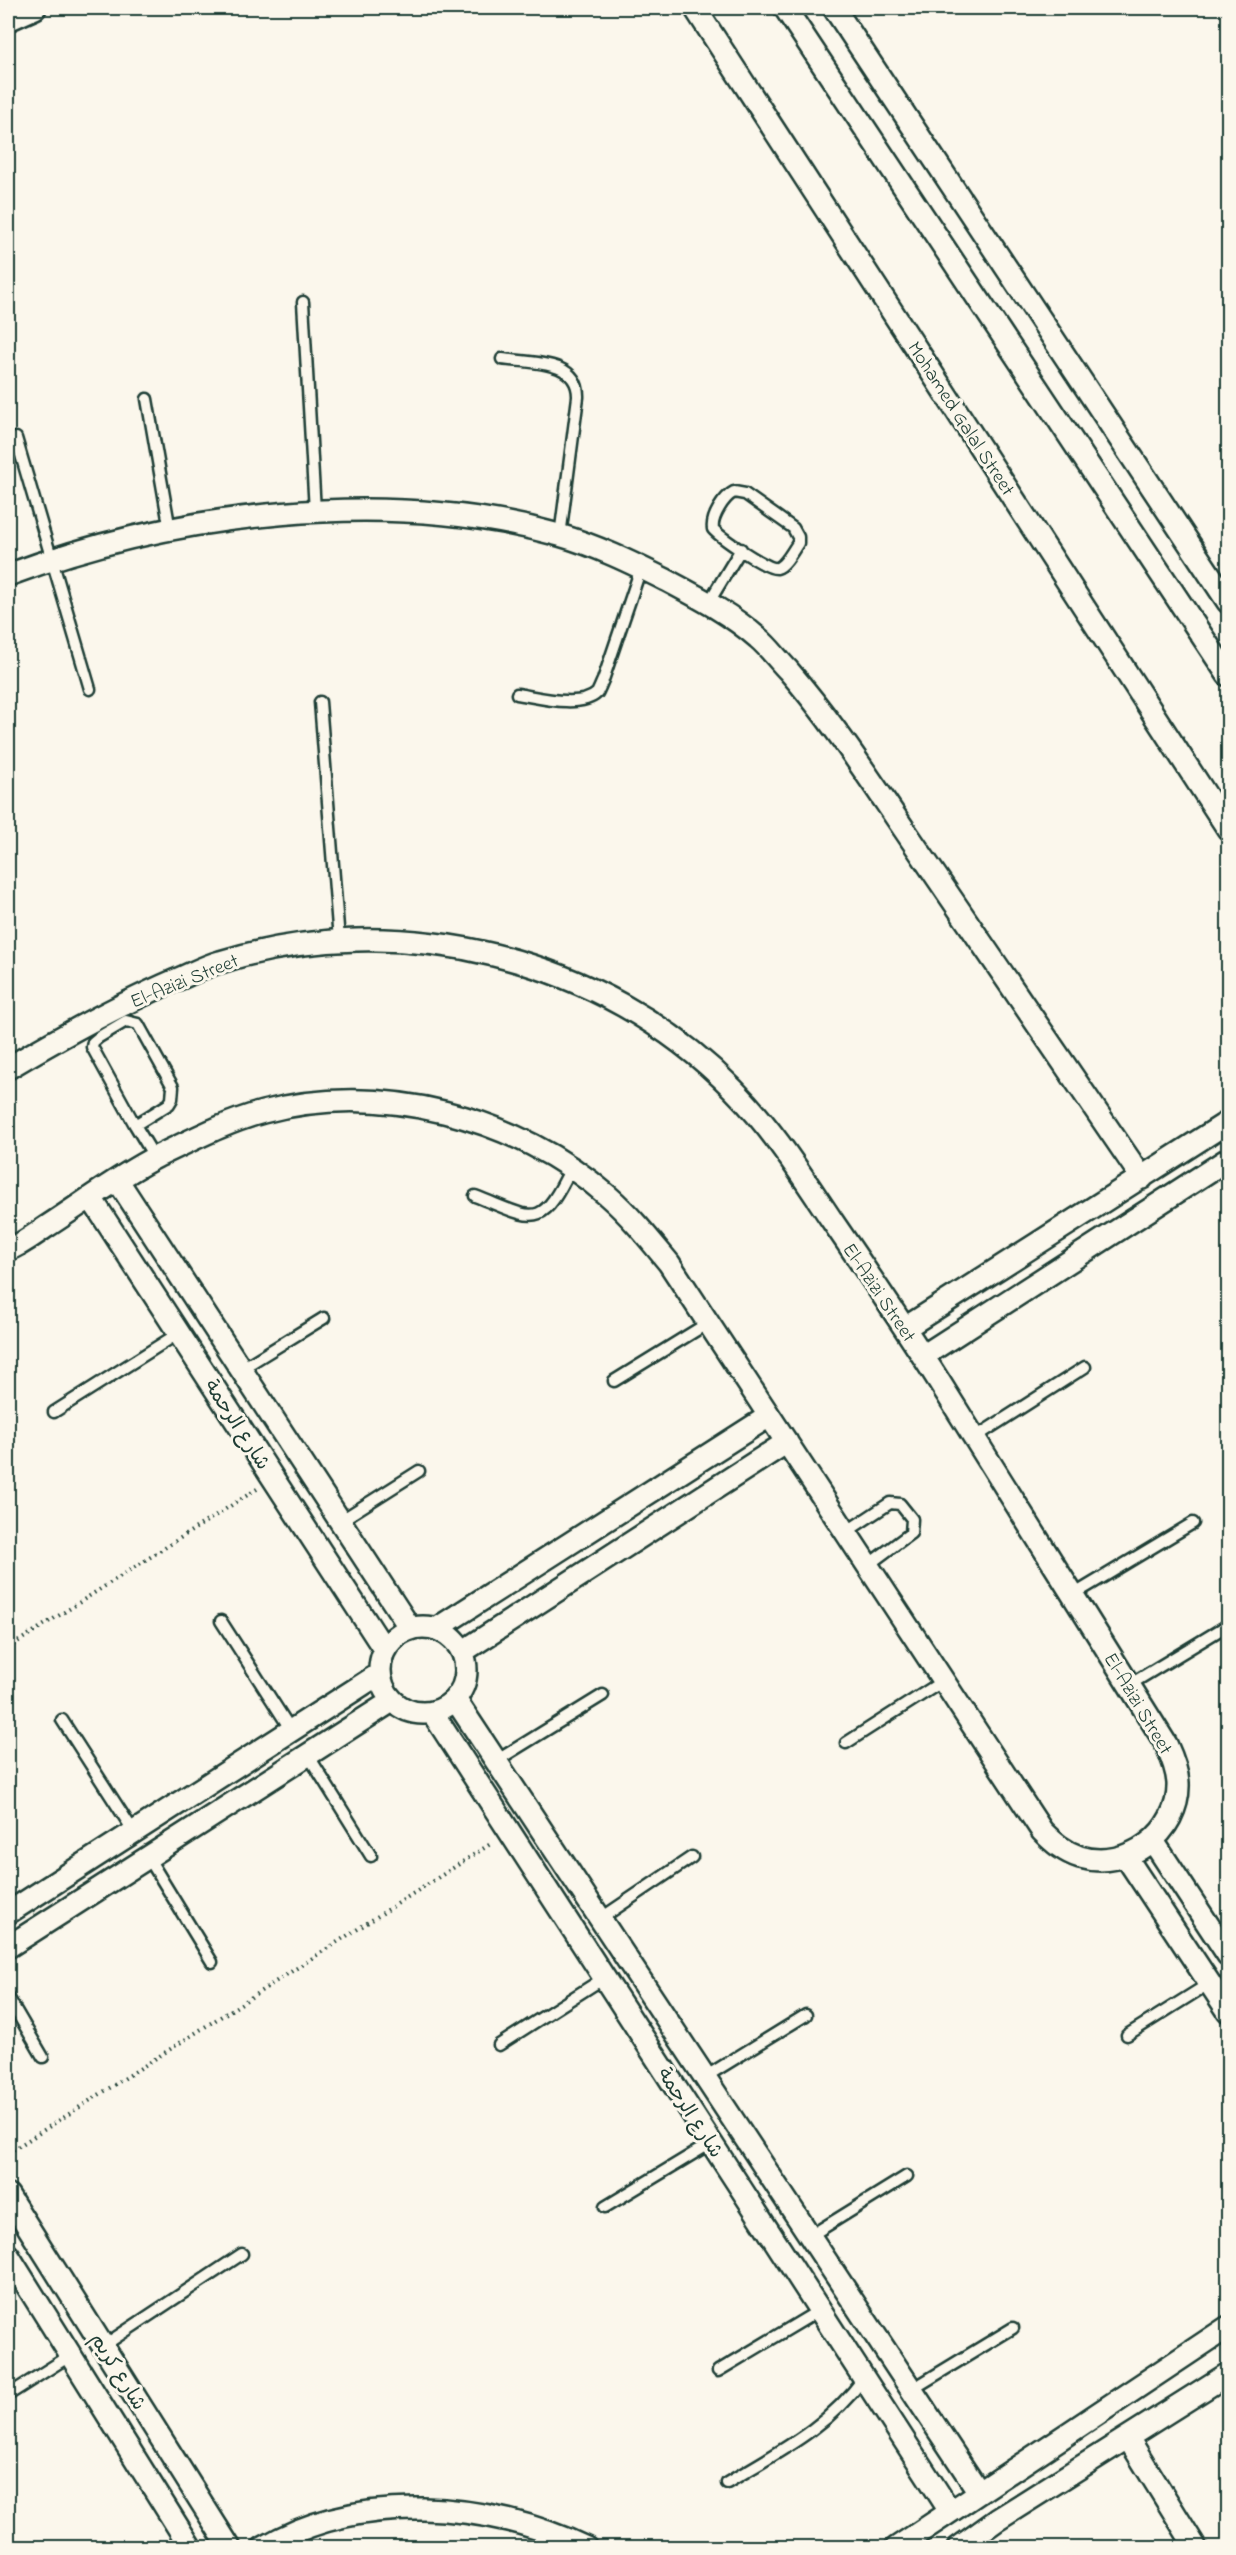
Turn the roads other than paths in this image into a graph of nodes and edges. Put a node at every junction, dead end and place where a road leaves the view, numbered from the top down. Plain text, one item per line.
1 (35, 8) edge
2 (694, 8) edge
3 (785, 8) edge
4 (834, 8) edge
5 (8, 20) edge
6 (303, 302) dead end
7 (502, 359) dead end
8 (147, 399) dead end
9 (16, 438) dead end
10 (315, 512) junction
11 (170, 530) junction
12 (560, 536) junction
13 (741, 549) junction
14 (50, 559) junction
15 (641, 567) junction
16 (8, 575) edge
17 (710, 602) junction
18 (1228, 602) edge
19 (1228, 675) edge
20 (90, 689) dead end
21 (517, 694) dead end
22 (320, 702) dead end
23 (1228, 829) edge
24 (339, 940) junction
25 (8, 1068) edge
26 (1228, 1122) edge
27 (135, 1125) junction
28 (154, 1158) junction
29 (1228, 1159) edge
30 (571, 1168) junction
31 (1142, 1178) junction
32 (118, 1181) junction
33 (475, 1196) dead end
34 (91, 1198) junction
35 (8, 1250) edge
36 (324, 1318) dead end
37 (708, 1323) junction
38 (905, 1328) junction
39 (179, 1334) junction
40 (923, 1356) junction
41 (1085, 1367) dead end
42 (241, 1369) junction
43 (614, 1381) dead end
44 (54, 1412) dead end
45 (769, 1416) junction
46 (975, 1438) junction
47 (787, 1443) junction
48 (419, 1471) dead end
49 (340, 1521) junction
50 (1193, 1523) dead end
51 (846, 1532) junction
52 (868, 1565) junction
53 (1073, 1595) junction
54 (221, 1621) dead end
55 (1228, 1625) edge
56 (410, 1628) junction
57 (436, 1629) junction
58 (384, 1649) junction
59 (462, 1652) junction
60 (379, 1674) junction
61 (943, 1681) junction
62 (1129, 1685) junction
63 (603, 1695) dead end
64 (455, 1699) junction
65 (392, 1701) junction
66 (432, 1712) junction
67 (62, 1720) dead end
68 (291, 1730) junction
69 (846, 1743) dead end
70 (308, 1755) junction
71 (496, 1761) junction
72 (134, 1832) junction
73 (1153, 1841) junction
74 (371, 1856) dead end
75 (148, 1857) junction
76 (692, 1857) dead end
77 (1126, 1857) junction
78 (8, 1913) edge
79 (600, 1919) junction
80 (8, 1947) edge
81 (1227, 1949) edge
82 (212, 1962) dead end
83 (604, 1978) junction
84 (1210, 1983) junction
85 (8, 1997) edge
86 (1228, 2011) edge
87 (806, 2015) dead end
88 (1127, 2036) dead end
89 (499, 2045) dead end
90 (44, 2057) dead end
91 (705, 2078) junction
92 (711, 2143) junction
93 (907, 2176) dead end
94 (8, 2195) edge
95 (605, 2207) dead end
96 (810, 2236) junction
97 (242, 2254) dead end
98 (8, 2255) edge
99 (820, 2310) junction
100 (1228, 2326) edge
101 (1013, 2328) dead end
102 (103, 2346) junction
103 (71, 2355) junction
104 (718, 2371) dead end
105 (1228, 2374) edge
106 (864, 2378) junction
107 (911, 2390) junction
108 (8, 2395) edge
109 (148, 2416) junction
110 (120, 2433) junction
111 (1128, 2438) junction
112 (727, 2483) dead end
113 (979, 2492) junction
114 (950, 2511) junction
115 (192, 2547) edge
116 (230, 2547) edge
117 (263, 2547) edge
118 (586, 2547) edge
119 (896, 2547) edge
120 (958, 2547) edge
121 (1196, 2547) edge

1 - 5 street
2 - 23 street, Mohamed Galal Street
3 - 19 street
4 - 18 street
6 - 10 lane
7 - 12 lane
8 - 11 lane
9 - 14 lane
10 - 11 street
10 - 12 street
11 - 14 street
12 - 15 street
13 - 13 lane
13 - 17 lane
14 - 16 street
14 - 20 lane
15 - 17 street
15 - 21 lane
17 - 31 street
22 - 24 lane
24 - 25 street, El-Azizi Street
24 - 38 street, El-Azizi Street
26 - 31 street
27 - 27 lane
27 - 28 lane
28 - 30 street, El-Azizi Street
28 - 32 street, El-Azizi Street
29 - 40 street
30 - 33 lane
30 - 37 street, El-Azizi Street
31 - 38 street
32 - 34 street, El-Azizi Street
32 - 42 street, شارع الرحمة
34 - 35 street, El-Azizi Street
34 - 39 street, شارع الرحمة
36 - 42 lane
37 - 43 lane
37 - 45 street, El-Azizi Street
38 - 40 street, El-Azizi Street
39 - 44 lane
39 - 58 street, شارع الرحمة
40 - 46 street, El-Azizi Street
41 - 46 lane
42 - 49 street, شارع الرحمة
45 - 47 street, El-Azizi Street
45 - 57 street
46 - 53 street, El-Azizi Street
47 - 51 street, El-Azizi Street
47 - 59 street
48 - 49 lane
49 - 56 street, شارع الرحمة
50 - 53 lane
51 - 52 street, El-Azizi Street
51 - 52 lane
52 - 61 street, El-Azizi Street
53 - 62 street, El-Azizi Street
54 - 68 lane
55 - 62 lane
56 - 57 street
56 - 58 street
57 - 59 street
58 - 60 street
59 - 64 street
60 - 65 street
60 - 68 street
61 - 69 lane
61 - 77 street, El-Azizi Street
62 - 73 street, El-Azizi Street
63 - 71 lane
64 - 66 street
64 - 71 street, شارع الرحمة
65 - 66 street
65 - 70 street
66 - 83 street, شارع الرحمة
67 - 72 lane
68 - 72 street
70 - 74 lane
70 - 75 street
71 - 79 street, شارع الرحمة
72 - 78 street
73 - 77 street, El-Azizi Street
73 - 81 street
75 - 80 street
75 - 82 lane
76 - 79 lane
77 - 84 street
79 - 91 street, شارع الرحمة
83 - 89 lane
83 - 92 street, شارع الرحمة
84 - 86 street
84 - 88 lane
85 - 90 lane
87 - 91 lane
91 - 96 street, شارع الرحمة
92 - 95 lane
92 - 99 street, شارع الرحمة
93 - 96 lane
94 - 102 street, شارع كريم
96 - 107 street, شارع الرحمة
97 - 102 lane
98 - 103 street, شارع كريم
99 - 104 lane
99 - 106 street, شارع الرحمة
100 - 113 street
101 - 107 lane
102 - 109 street, شارع كريم
103 - 108 lane
103 - 110 street, شارع كريم
105 - 111 street
106 - 112 lane
106 - 114 street, شارع الرحمة
107 - 113 street, شارع الرحمة
109 - 110 street
109 - 116 street, شارع كريم
110 - 115 street, شارع كريم
111 - 120 street
111 - 121 street
113 - 114 street
114 - 119 street
117 - 118 street

